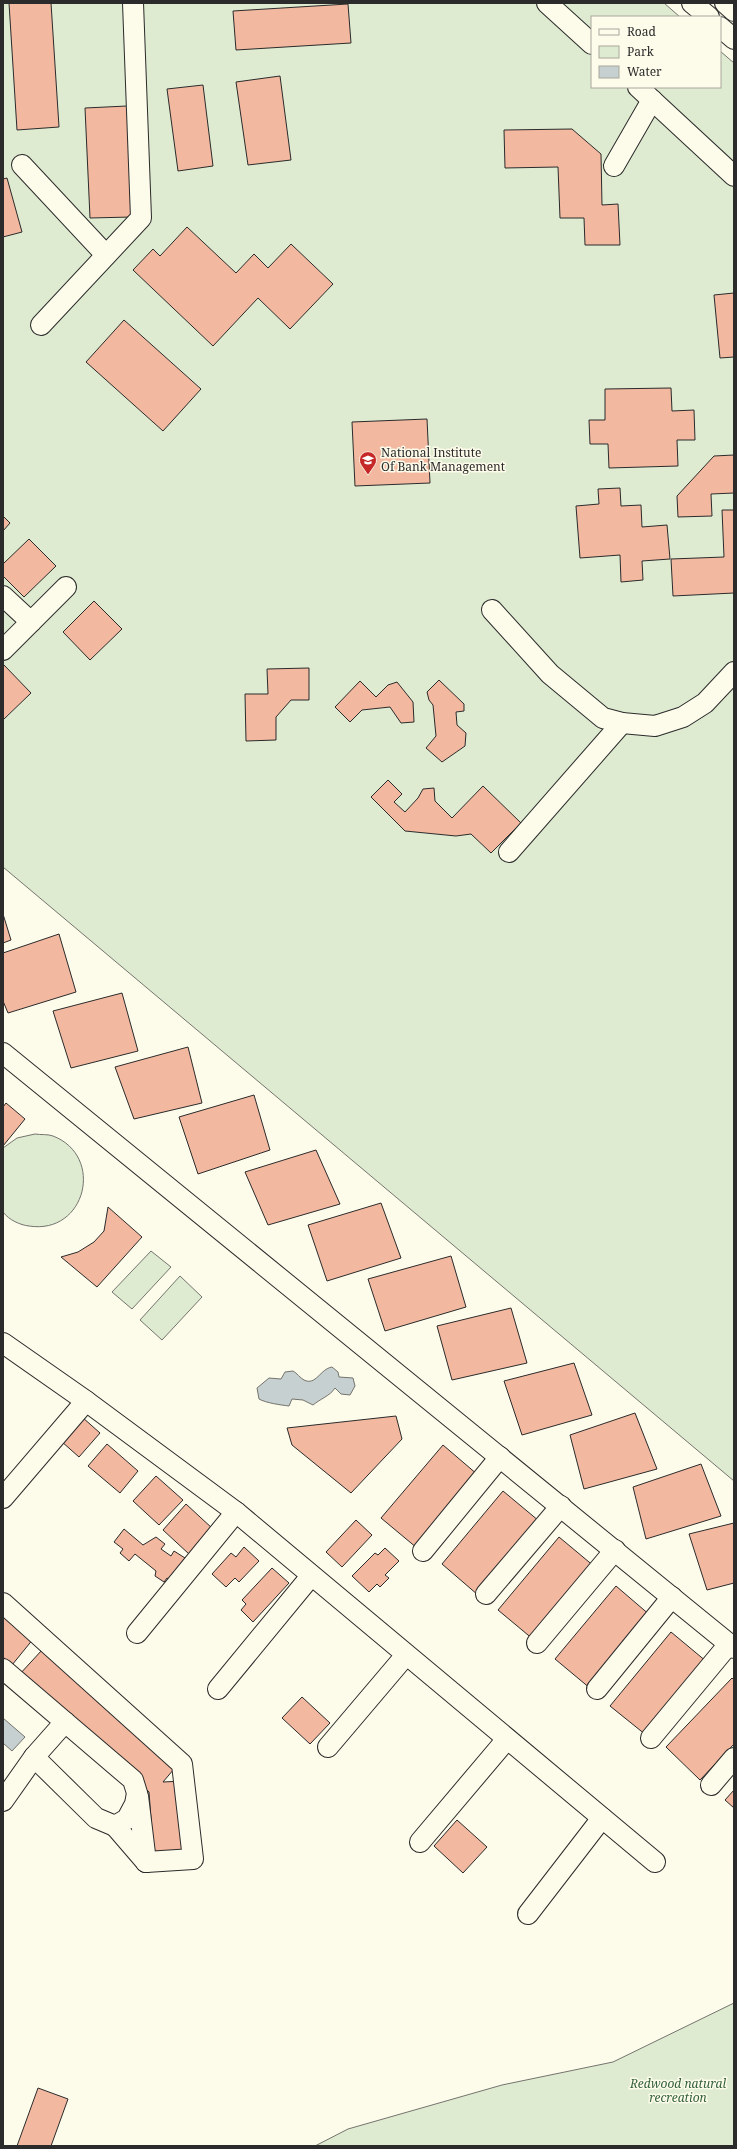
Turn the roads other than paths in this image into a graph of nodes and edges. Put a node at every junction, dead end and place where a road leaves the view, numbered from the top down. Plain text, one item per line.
1 (133, 3) edge
2 (548, 3) edge
3 (692, 3) edge
4 (725, 3) edge
5 (734, 11) edge
6 (708, 16) edge
7 (721, 28) edge
8 (734, 39) edge
9 (591, 43) edge
10 (645, 93) edge
11 (22, 165) dead end
12 (614, 166) dead end
13 (734, 176) edge
14 (106, 255) junction
15 (41, 325) dead end
16 (66, 588) dead end
17 (3, 596) edge
18 (492, 610) dead end
19 (31, 622) junction
20 (3, 650) edge
21 (734, 672) edge
22 (622, 723) junction
23 (509, 852) dead end
24 (3, 1053) edge
25 (3, 1343) edge
26 (86, 1401) junction
27 (500, 1457) junction
28 (3, 1498) edge
29 (561, 1506) junction
30 (236, 1512) junction
31 (615, 1550) junction
32 (423, 1551) dead end
33 (311, 1576) junction
34 (486, 1594) dead end
35 (672, 1598) junction
36 (3, 1603) edge
37 (138, 1633) dead end
38 (537, 1643) dead end
39 (732, 1646) edge
40 (406, 1655) junction
41 (3, 1669) edge
42 (218, 1688) dead end
43 (597, 1689) dead end
44 (65, 1722) junction
45 (651, 1738) dead end
46 (507, 1739) junction
47 (328, 1747) dead end
48 (34, 1757) junction
49 (734, 1758) edge
50 (711, 1785) dead end
51 (6, 1792) edge
52 (137, 1794) junction
53 (602, 1818) junction
54 (114, 1826) junction
55 (420, 1842) dead end
56 (146, 1862) junction
57 (655, 1862) dead end
58 (528, 1914) dead end

1 - 14 street
2 - 9 street
3 - 6 street
4 - 5 street
7 - 8 street
10 - 12 street
10 - 13 street
11 - 14 street
14 - 15 street
16 - 19 street
17 - 19 street
18 - 22 street
19 - 20 street
21 - 22 street
22 - 23 street
24 - 27 street
25 - 26 street
26 - 28 street
26 - 30 street
27 - 29 street
27 - 32 street
29 - 31 street
29 - 34 street
30 - 33 street
30 - 37 street
31 - 35 street
31 - 38 street
33 - 40 street
33 - 42 street
35 - 39 street
35 - 43 street
36 - 56 street
39 - 45 street
40 - 46 street
40 - 47 street
41 - 44 street
44 - 48 street
44 - 52 street
46 - 53 street
46 - 55 street
48 - 51 street
48 - 54 street
49 - 50 street
52 - 54 street
52 - 56 street
53 - 57 street
53 - 58 street
54 - 56 street

